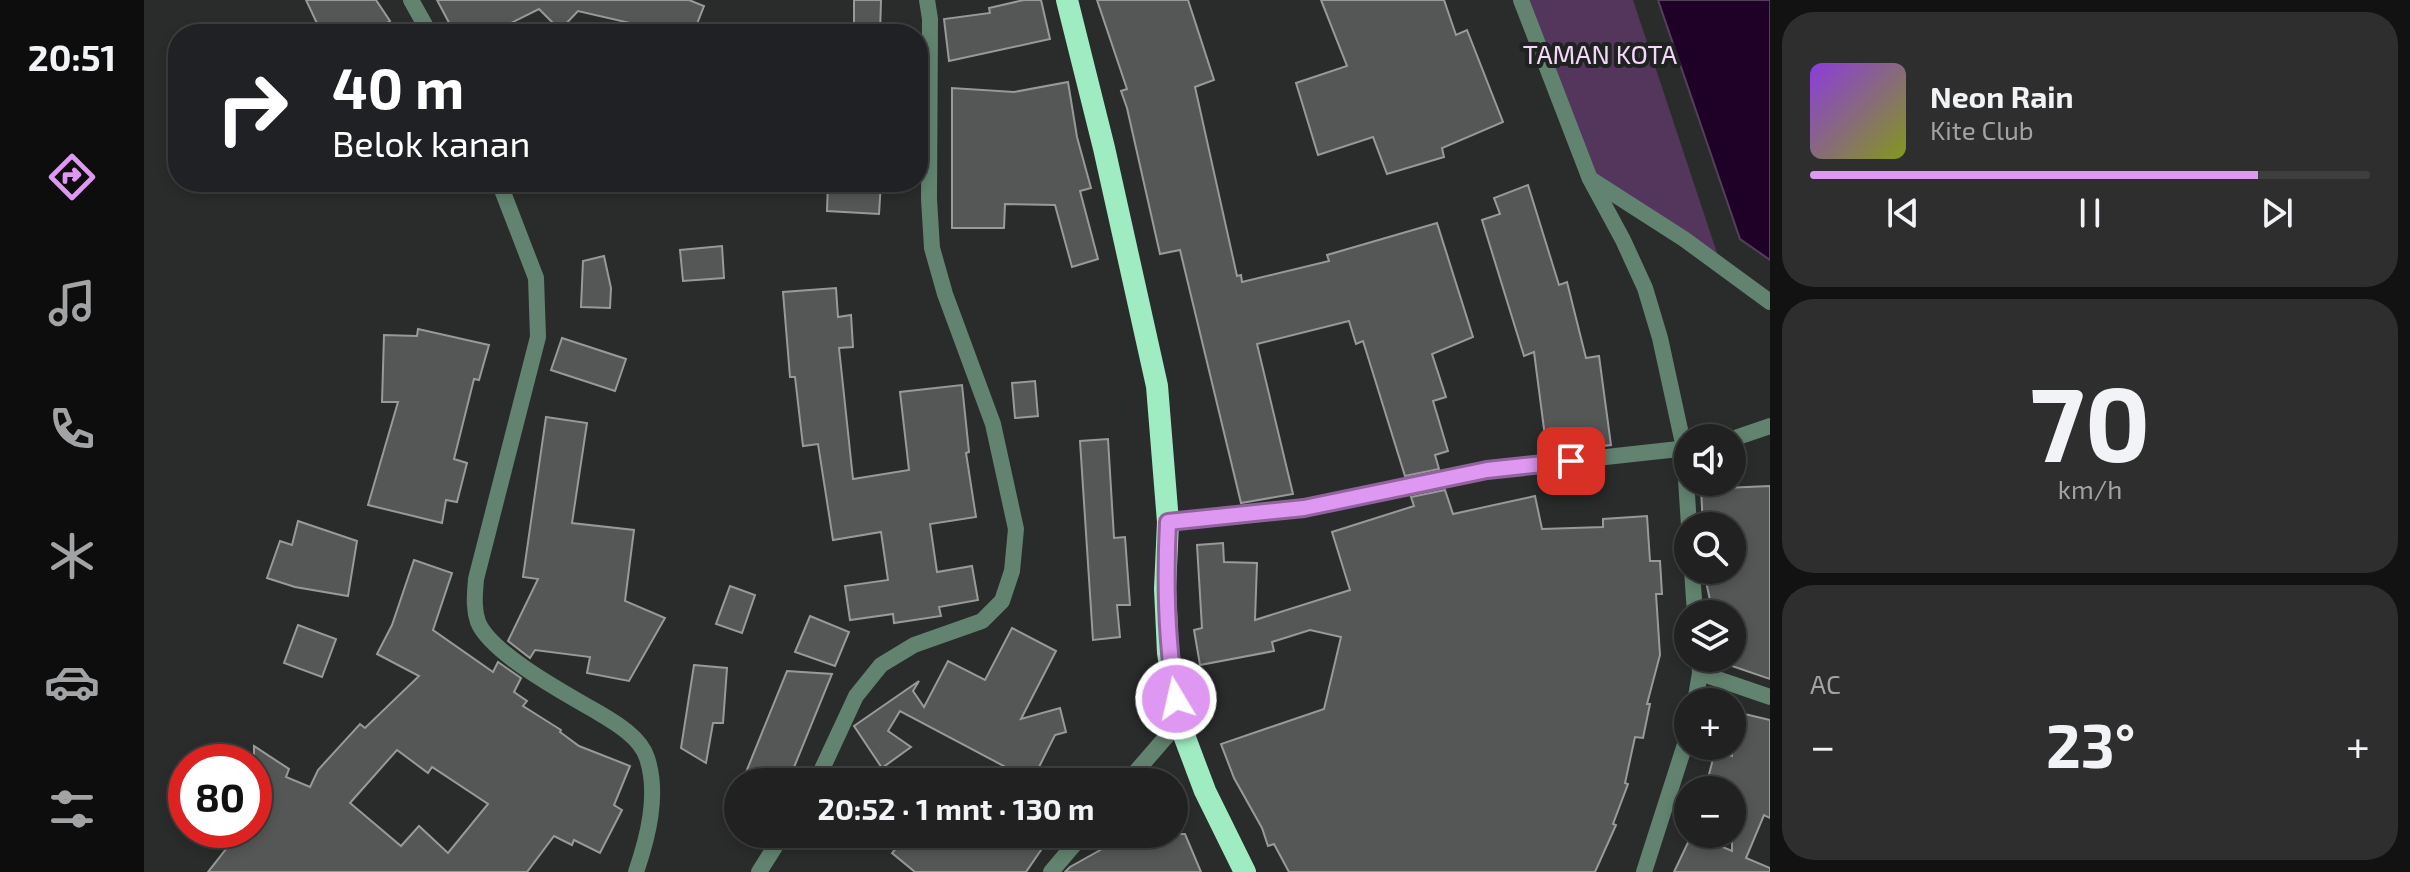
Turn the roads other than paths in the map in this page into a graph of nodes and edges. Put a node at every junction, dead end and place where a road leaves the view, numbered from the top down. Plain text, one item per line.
1 (411, 0) edge
2 (927, 0) edge
3 (1067, 0) edge
4 (1521, 0) edge
5 (424, 24) edge
6 (1590, 179) junction
7 (503, 192) edge
8 (1770, 302) edge
9 (1680, 424) edge
10 (1770, 426) edge
11 (1746, 434) edge
12 (1674, 449) edge
13 (1168, 522) junction
14 (1715, 672) edge
15 (1770, 697) edge
16 (1179, 722) junction
17 (1680, 760) edge
18 (823, 768) edge
19 (1139, 768) edge
20 (774, 848) edge
21 (1071, 848) edge
22 (636, 872) edge
23 (759, 872) edge
24 (1051, 872) edge
25 (1245, 872) edge
26 (1644, 872) edge

1 - 5 street
2 - 18 street
3 - 13 highway
4 - 6 street
6 - 8 street
6 - 9 street
7 - 22 street
10 - 11 street
12 - 13 street
13 - 16 highway
14 - 15 street
16 - 19 street
16 - 25 highway
17 - 26 street
20 - 23 street
21 - 24 street

